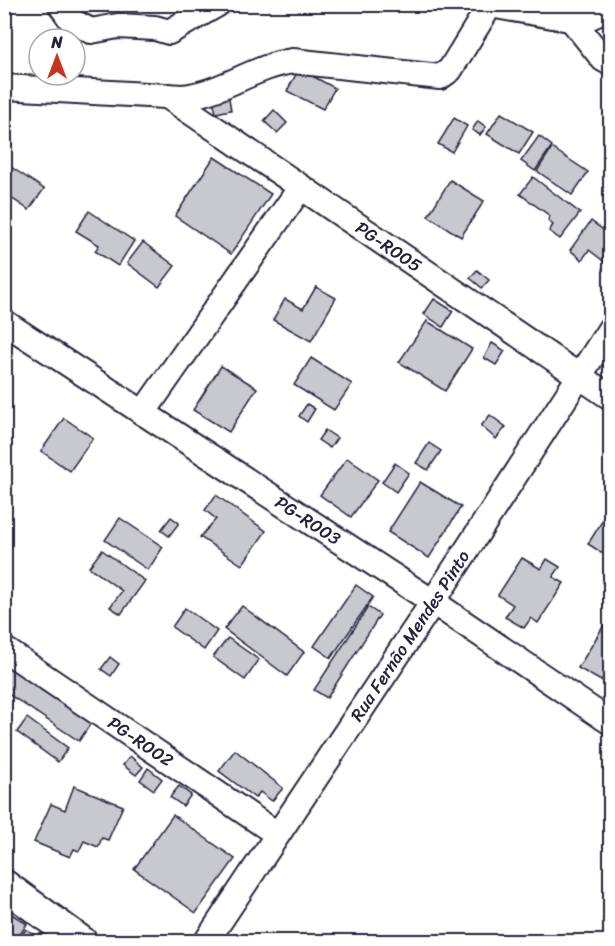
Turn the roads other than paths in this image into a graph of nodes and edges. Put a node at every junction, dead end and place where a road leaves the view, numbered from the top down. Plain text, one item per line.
1 (60, 4) edge
2 (218, 4) edge
3 (610, 8) edge
4 (572, 20) junction
5 (610, 63) edge
6 (4, 87) edge
7 (167, 96) junction
8 (301, 187) junction
9 (4, 322) edge
10 (610, 329) edge
11 (580, 377) junction
12 (610, 397) edge
13 (143, 413) junction
14 (433, 602) junction
15 (4, 649) edge
16 (610, 722) edge
17 (277, 834) junction
18 (4, 885) edge
19 (82, 942) edge
20 (206, 942) edge

1 - 2 street
3 - 4 street
4 - 5 street
4 - 7 street
6 - 7 street
7 - 8 street, PG-R005
8 - 11 street, PG-R005
8 - 13 street
9 - 13 street, PG-R003
10 - 11 street, Rua Fernão Mendes Pinto
11 - 12 street, PG-R005
11 - 14 street, Rua Fernão Mendes Pinto
13 - 14 street, PG-R003
14 - 16 street, PG-R003
14 - 17 street, Rua Fernão Mendes Pinto
15 - 17 street, PG-R002
17 - 20 street, Rua Fernão Mendes Pinto
18 - 19 street

